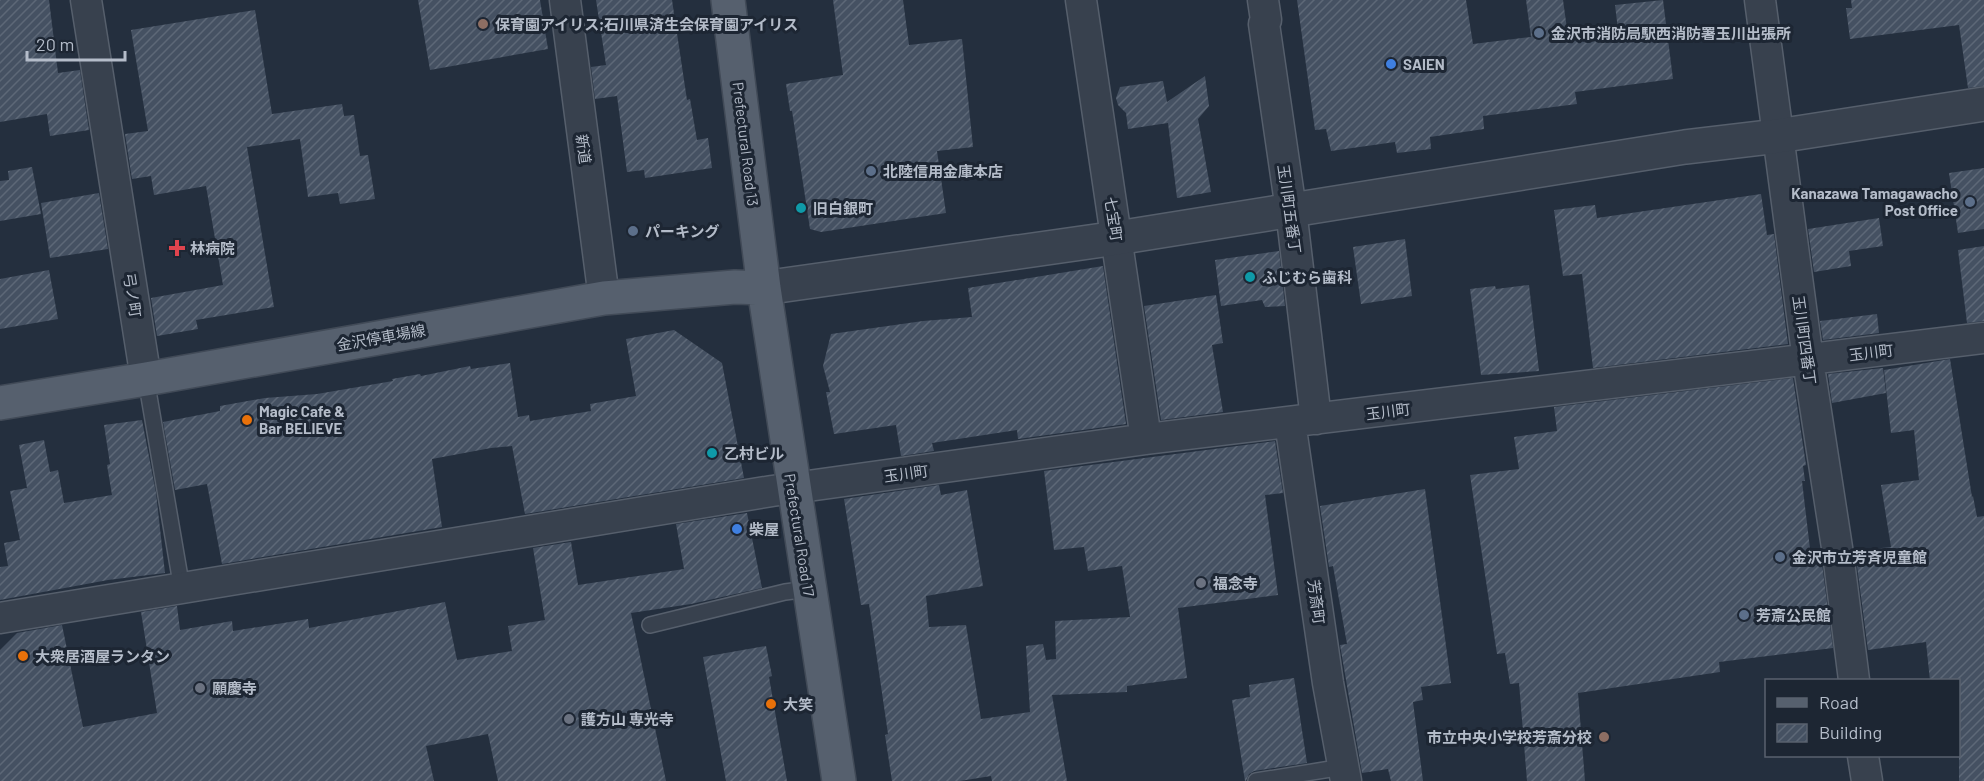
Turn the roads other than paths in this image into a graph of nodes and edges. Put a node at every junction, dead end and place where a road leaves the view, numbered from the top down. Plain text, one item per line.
1 (86, 0) edge
2 (565, 0) edge
3 (728, 0) edge
4 (1081, 0) edge
5 (1263, 0) edge
6 (1760, 0) edge
7 (1984, 104) edge
8 (1778, 136) junction
9 (1291, 210) junction
10 (1117, 238) junction
11 (764, 288) junction
12 (604, 298) junction
13 (1984, 338) edge
14 (1808, 360) junction
15 (146, 379) junction
16 (0, 403) edge
17 (1303, 421) junction
18 (1146, 439) junction
19 (793, 489) junction
20 (182, 589) junction
21 (809, 589) junction
22 (0, 618) edge
23 (650, 625) dead end
24 (1854, 679) edge
25 (1863, 757) edge
26 (1345, 774) edge
27 (839, 781) edge
28 (1256, 781) edge
29 (1867, 781) edge

1 - 15 street, 弓ノ町
2 - 12 street, 新道
3 - 11 main road, Prefectural Road 13
4 - 10 street, 七宝町
5 - 9 street, 玉川町五番丁
6 - 8 street, 玉川町四番丁
7 - 8 street
8 - 9 street
8 - 14 street, 玉川町四番丁
9 - 10 street
9 - 17 street, 玉川町五番丁
10 - 11 street
10 - 18 street, 七宝町
11 - 12 main road, 金沢停車場線
11 - 19 main road, Prefectural Road 17
12 - 15 main road, 金沢停車場線
13 - 14 street, 玉川町
14 - 17 street, 玉川町
14 - 24 street, 玉川町四番丁
15 - 16 main road, 金沢停車場線
15 - 20 lane, 弓ノ町
17 - 18 street, 玉川町
17 - 26 street, 芳斎町
18 - 19 street, 玉川町
19 - 20 street, 玉川町
19 - 21 main road, Prefectural Road 17
20 - 22 street, 玉川町
21 - 23 lane
21 - 27 main road, Prefectural Road 17
25 - 29 street
26 - 28 lane

